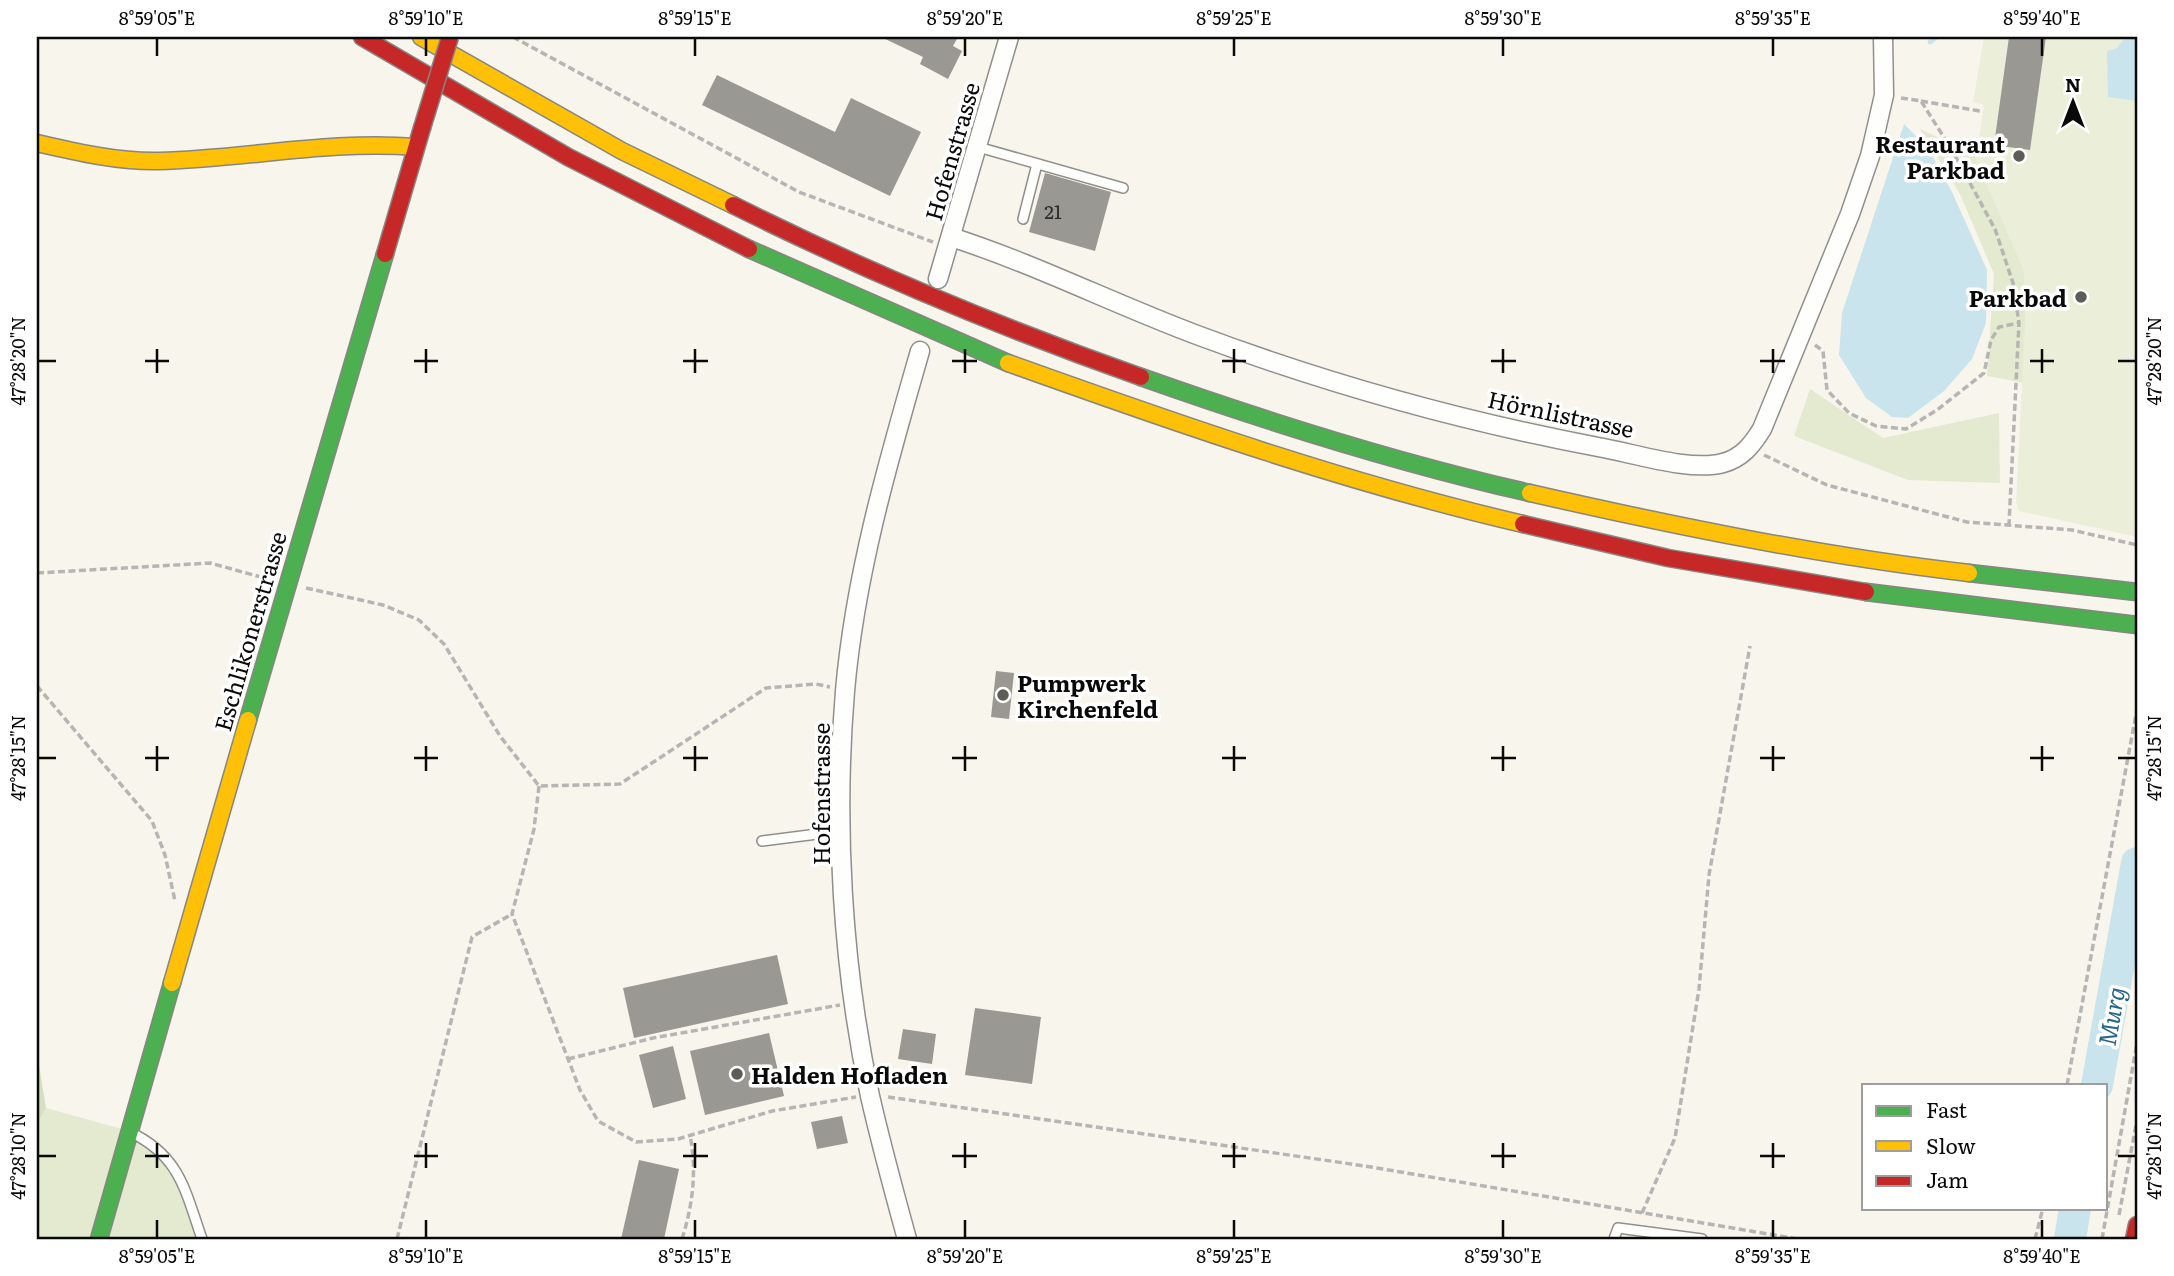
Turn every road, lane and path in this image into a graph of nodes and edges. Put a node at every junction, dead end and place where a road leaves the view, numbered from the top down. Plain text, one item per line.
1 (362, 37) edge
2 (421, 37) edge
3 (450, 37) edge
4 (513, 37) edge
5 (1009, 37) edge
6 (1883, 37) edge
7 (1884, 95) junction
8 (1921, 101) junction
9 (1980, 111) dead end
10 (37, 143) edge
11 (416, 147) junction
12 (978, 147) junction
13 (1037, 164) junction
14 (1123, 188) dead end
15 (1023, 219) dead end
16 (950, 242) junction
17 (938, 279) dead end
18 (2019, 323) junction
19 (1801, 335) junction
20 (920, 351) dead end
21 (1750, 447) junction
22 (2009, 524) junction
23 (2137, 545) edge
24 (37, 573) edge
25 (287, 584) junction
26 (2137, 592) edge
27 (2137, 625) edge
28 (1751, 646) dead end
29 (37, 686) edge
30 (845, 690) junction
31 (2137, 709) edge
32 (539, 786) junction
33 (843, 831) junction
34 (762, 841) dead end
35 (512, 914) junction
36 (186, 929) junction
37 (855, 1002) junction
38 (2137, 1043) edge
39 (568, 1059) junction
40 (2067, 1084) edge
41 (870, 1095) junction
42 (2137, 1120) edge
43 (129, 1131) junction
44 (690, 1135) junction
45 (2108, 1205) edge
46 (2042, 1210) edge
47 (2107, 1210) edge
48 (1642, 1213) junction
49 (2137, 1225) edge
50 (2116, 1228) dead end
51 (99, 1239) edge
52 (202, 1239) edge
53 (397, 1239) edge
54 (682, 1239) edge
55 (907, 1239) edge
56 (1614, 1239) edge
57 (1702, 1239) edge
58 (1798, 1239) edge
59 (2035, 1239) edge
60 (2102, 1239) edge
61 (2134, 1239) edge

1 - 27 main road
2 - 26 main road
3 - 11 main road, Eschlikonerstrasse, bridge
4 - 16 path
5 - 12 street, Hofenstrasse
6 - 7 street
7 - 8 path
7 - 19 street
8 - 9 path
8 - 18 path
10 - 11 main road
11 - 25 main road, Eschlikonerstrasse
12 - 13 lane
12 - 16 street, Hofenstrasse
13 - 14 lane
13 - 15 lane
16 - 17 street, Hofenstrasse
16 - 21 street, Hörnlistrasse
18 - 19 path
18 - 22 path
19 - 21 street
20 - 30 street, Hofenstrasse
21 - 22 path
22 - 23 path
24 - 25 path
25 - 32 path
25 - 36 main road, Eschlikonerstrasse
28 - 48 path
29 - 36 path
30 - 32 path
30 - 33 street, Hofenstrasse
31 - 40 path
32 - 35 path
33 - 34 lane
33 - 37 street, Hofenstrasse
35 - 39 path
35 - 53 path
36 - 43 main road, Eschlikonerstrasse
37 - 39 path
37 - 41 street, Hofenstrasse
38 - 45 path
39 - 44 path
41 - 44 path
41 - 48 path
41 - 55 street, Hofenstrasse
42 - 50 path
43 - 51 main road, Eschlikonerstrasse
43 - 52 lane
44 - 54 path
46 - 59 path
47 - 60 path
48 - 58 path
49 - 61 main road
56 - 57 lane

